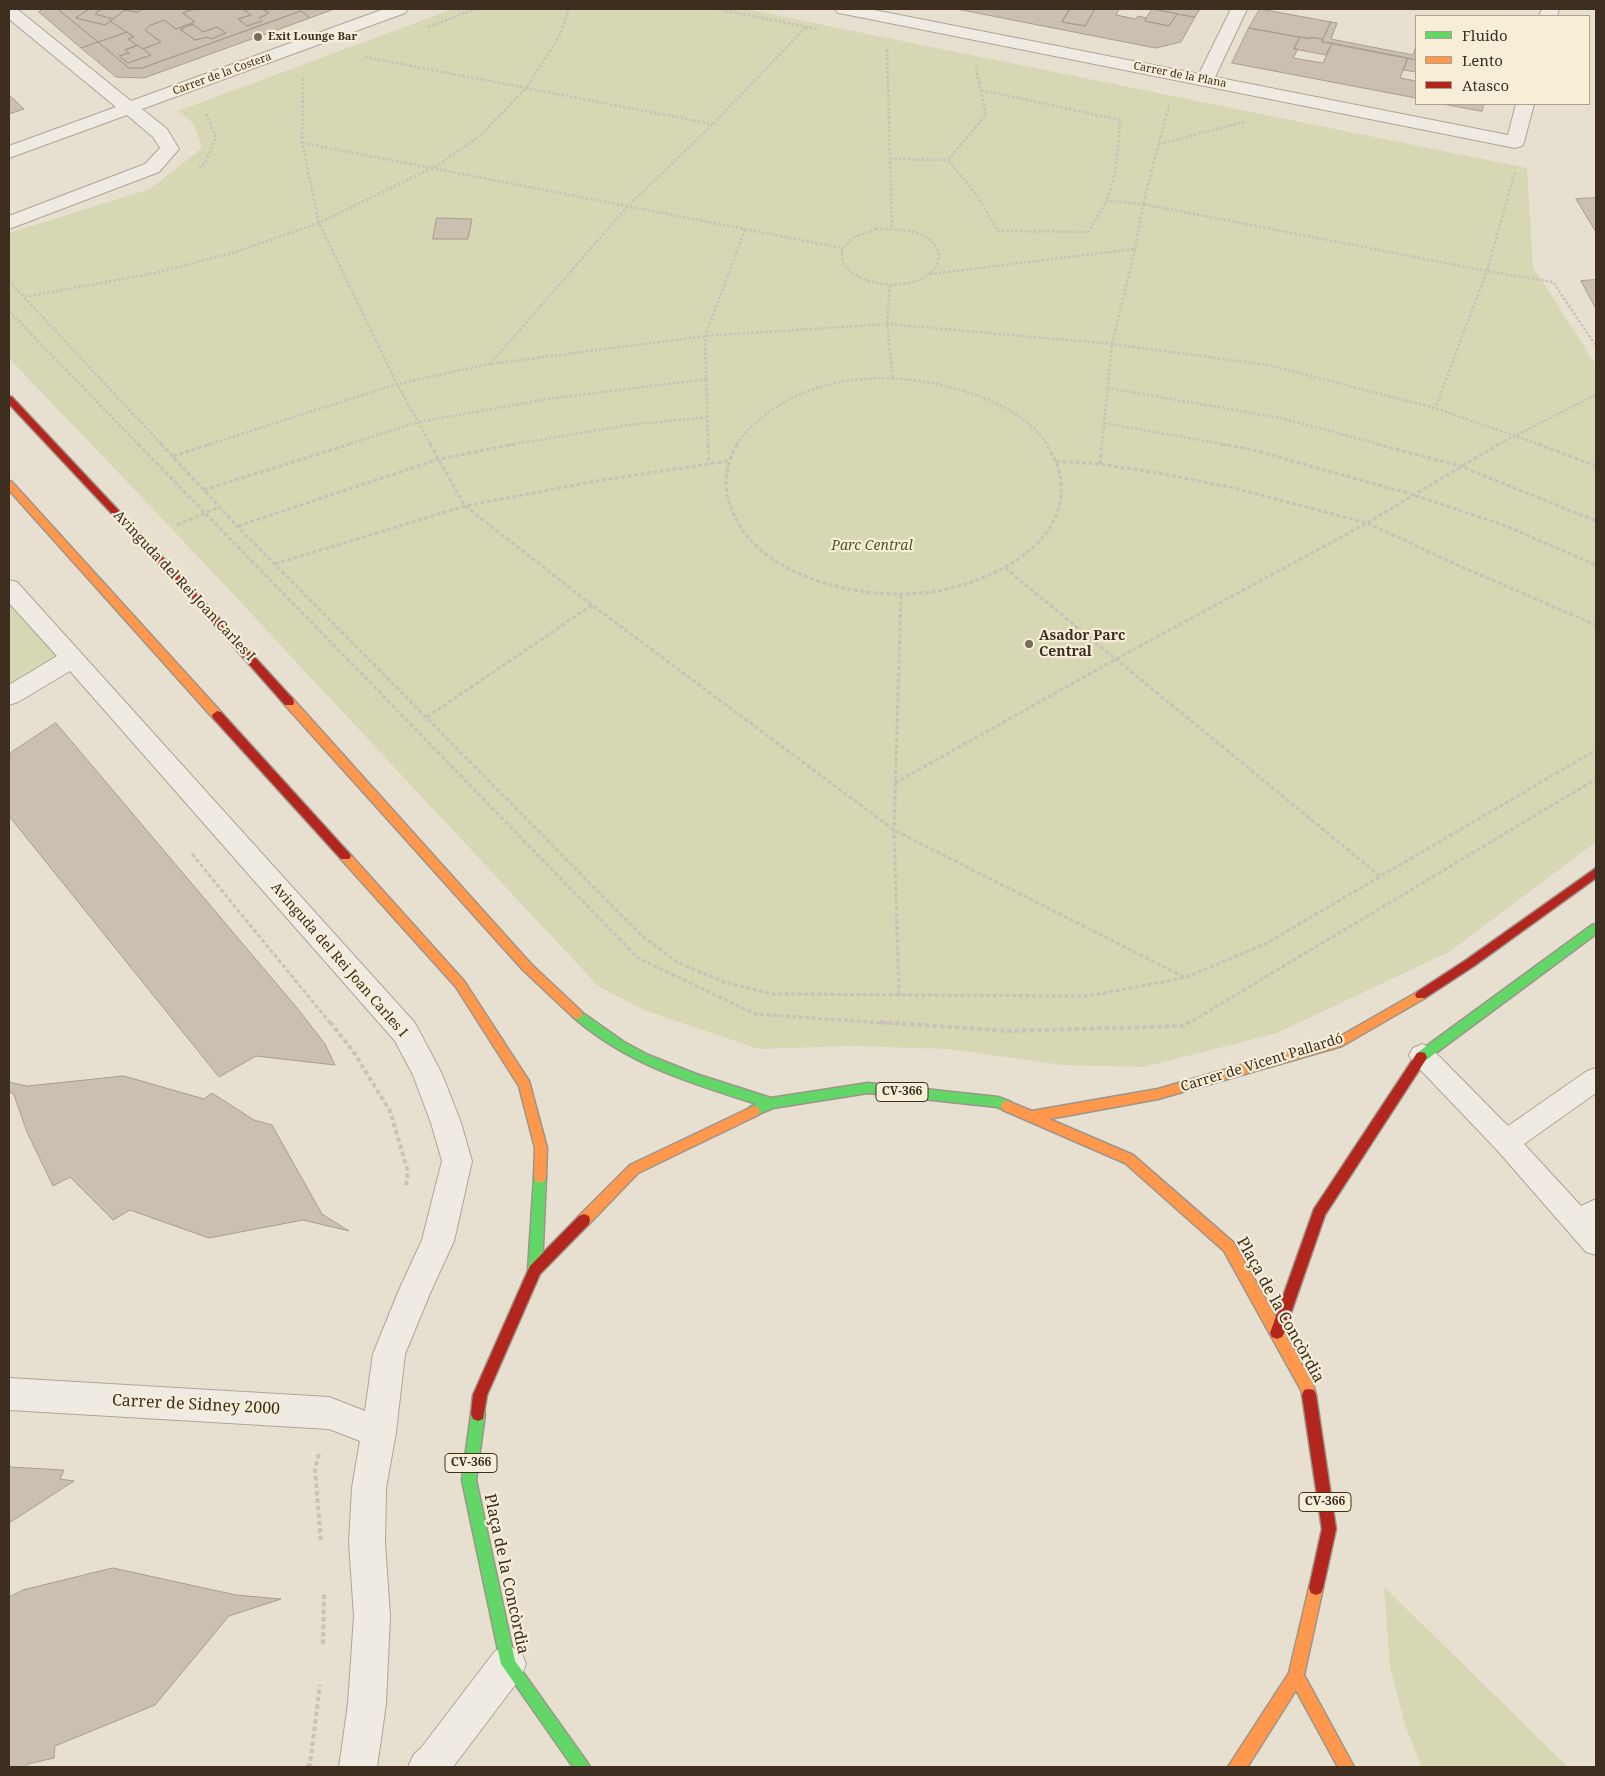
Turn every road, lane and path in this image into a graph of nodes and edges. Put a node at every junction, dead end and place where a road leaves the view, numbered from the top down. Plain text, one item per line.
1 (399, 9) edge
2 (476, 9) edge
3 (567, 9) edge
4 (717, 9) edge
5 (844, 9) edge
6 (1239, 9) edge
7 (16, 12) edge
8 (918, 16) edge
9 (806, 27) junction
10 (424, 29) dead end
11 (824, 30) dead end
12 (887, 43) dead end
13 (363, 57) dead end
14 (974, 65) dead end
15 (303, 74) dead end
16 (1205, 80) junction
17 (526, 88) junction
18 (981, 90) junction
19 (1171, 100) dead end
20 (1525, 105) edge
21 (130, 108) junction
22 (205, 111) dead end
23 (1250, 121) dead end
24 (713, 124) junction
25 (302, 142) junction
26 (1159, 144) junction
27 (9, 152) edge
28 (890, 159) junction
29 (948, 160) junction
30 (436, 166) junction
31 (198, 169) dead end
32 (1516, 171) dead end
33 (1107, 201) junction
34 (1143, 204) junction
35 (627, 207) junction
36 (9, 223) edge
37 (318, 224) junction
38 (892, 229) junction
39 (746, 230) junction
40 (842, 248) junction
41 (1135, 249) junction
42 (1487, 271) junction
43 (930, 274) junction
44 (9, 281) edge
45 (890, 285) junction
46 (25, 297) junction
47 (9, 311) edge
48 (887, 324) junction
49 (705, 336) junction
50 (1112, 344) junction
51 (1596, 346) edge
52 (490, 364) junction
53 (893, 378) junction
54 (706, 379) junction
55 (398, 384) junction
56 (1107, 388) junction
57 (1596, 395) edge
58 (9, 399) edge
59 (1435, 408) junction
60 (708, 417) junction
61 (419, 422) junction
62 (1104, 423) junction
63 (1515, 435) junction
64 (173, 456) junction
65 (439, 458) junction
66 (728, 461) junction
67 (1056, 462) junction
68 (710, 464) junction
69 (1100, 464) junction
70 (1460, 466) junction
71 (1596, 466) edge
72 (9, 484) edge
73 (204, 490) junction
74 (1414, 495) junction
75 (465, 506) junction
76 (1596, 521) edge
77 (1367, 523) junction
78 (238, 526) junction
79 (275, 564) junction
80 (1596, 565) edge
81 (1005, 568) junction
82 (9, 588) edge
83 (900, 593) junction
84 (592, 606) junction
85 (1596, 625) edge
86 (73, 658) junction
87 (1116, 659) junction
88 (9, 696) edge
89 (427, 717) junction
90 (1596, 750) edge
91 (1596, 779) edge
92 (895, 783) junction
93 (894, 830) junction
94 (191, 852) dead end
95 (1596, 872) edge
96 (1381, 878) junction
97 (1596, 928) edge
98 (1184, 978) junction
99 (899, 995) junction
100 (1422, 1055) junction
101 (1596, 1079) edge
102 (771, 1103) junction
103 (1030, 1117) junction
104 (1506, 1142) junction
105 (406, 1191) dead end
106 (1591, 1226) edge
107 (535, 1270) junction
108 (1277, 1333) junction
109 (9, 1394) edge
110 (329, 1413) junction
111 (380, 1432) junction
112 (321, 1545) dead end
113 (324, 1583) dead end
114 (323, 1648) dead end
115 (508, 1664) junction
116 (322, 1676) dead end
117 (1296, 1676) junction
118 (307, 1767) edge
119 (358, 1767) edge
120 (427, 1767) edge
121 (582, 1767) edge
122 (1236, 1767) edge
123 (1346, 1767) edge

1 - 21 street, Carrer de la Costera
2 - 10 path
3 - 17 path
4 - 9 path
5 - 8 street, Carrer de la Plana
6 - 16 street
7 - 21 street
8 - 16 street, Carrer de la Plana
9 - 11 path
9 - 24 path
12 - 28 path
13 - 17 path
14 - 18 path
15 - 25 path
16 - 20 street, Carrer de la Plana
17 - 24 path
17 - 30 path
18 - 29 path
18 - 33 path
19 - 26 path
21 - 27 street, Carrer de la Costera
21 - 36 street
22 - 31 path
23 - 26 path
24 - 35 path
25 - 30 path
25 - 37 path
26 - 34 path
28 - 29 path
28 - 38 path
29 - 33 path
30 - 35 path
30 - 37 path
32 - 42 path
33 - 34 path
34 - 41 path
34 - 42 path
35 - 39 path
35 - 52 path
37 - 46 path
37 - 55 path
38 - 40 path
38 - 43 path
39 - 40 path
39 - 49 path
40 - 45 path
41 - 43 path
41 - 50 path
42 - 51 path
42 - 59 path
43 - 45 path
44 - 46 path
45 - 48 path
46 - 64 path
47 - 91 path
48 - 49 path
48 - 50 path
48 - 53 path
49 - 52 path
49 - 54 path
50 - 56 path
50 - 59 path
52 - 55 path
53 - 66 path
53 - 67 path
54 - 60 path
54 - 61 path
55 - 61 path
55 - 64 path
56 - 62 path
56 - 70 path
57 - 63 path
58 - 102 street, Avinguda del Rei Joan Carles I
59 - 63 path
60 - 65 path
60 - 68 path
61 - 65 path
61 - 73 path
62 - 69 path
62 - 74 path
63 - 70 path
63 - 71 path
64 - 73 path
65 - 75 path
65 - 78 path
66 - 68 path
66 - 83 path
67 - 69 path
67 - 81 path
68 - 75 path
69 - 77 path
70 - 74 path
70 - 76 path
72 - 107 street
73 - 78 path
74 - 77 path
74 - 80 path
75 - 79 path
75 - 84 path
77 - 85 path
77 - 87 path
78 - 79 path
79 - 89 path
81 - 83 path
81 - 87 path
82 - 86 street, Avinguda del Rei Joan Carles I
83 - 92 path
84 - 89 path
84 - 93 path
86 - 88 street
86 - 111 street, Avinguda del Rei Joan Carles I
87 - 92 path
87 - 96 path
89 - 99 path
90 - 96 path
92 - 93 path
93 - 98 path
93 - 99 path
94 - 105 path
95 - 103 street, Carrer de Vicent Pallardó
96 - 98 path
97 - 100 street
98 - 99 path
100 - 104 lane
100 - 108 street
101 - 104 lane
102 - 103 street, Plaça de la Concòrdia / CV-366
102 - 107 street, Plaça de la Concòrdia / CV-366
103 - 108 street, Plaça de la Concòrdia / CV-366
104 - 106 lane
107 - 115 street, Plaça de la Concòrdia / CV-366
108 - 117 street, Plaça de la Concòrdia / CV-366
109 - 110 street, Carrer de Sidney 2000
110 - 111 street, Carrer de Sidney 2000
110 - 112 path
111 - 119 street, Avinguda del Rei Joan Carles I
113 - 114 path
115 - 120 street
115 - 121 street, Plaça de la Concòrdia / CV-366
116 - 118 path
117 - 122 street, Plaça de la Concòrdia / CV-366
117 - 123 street

